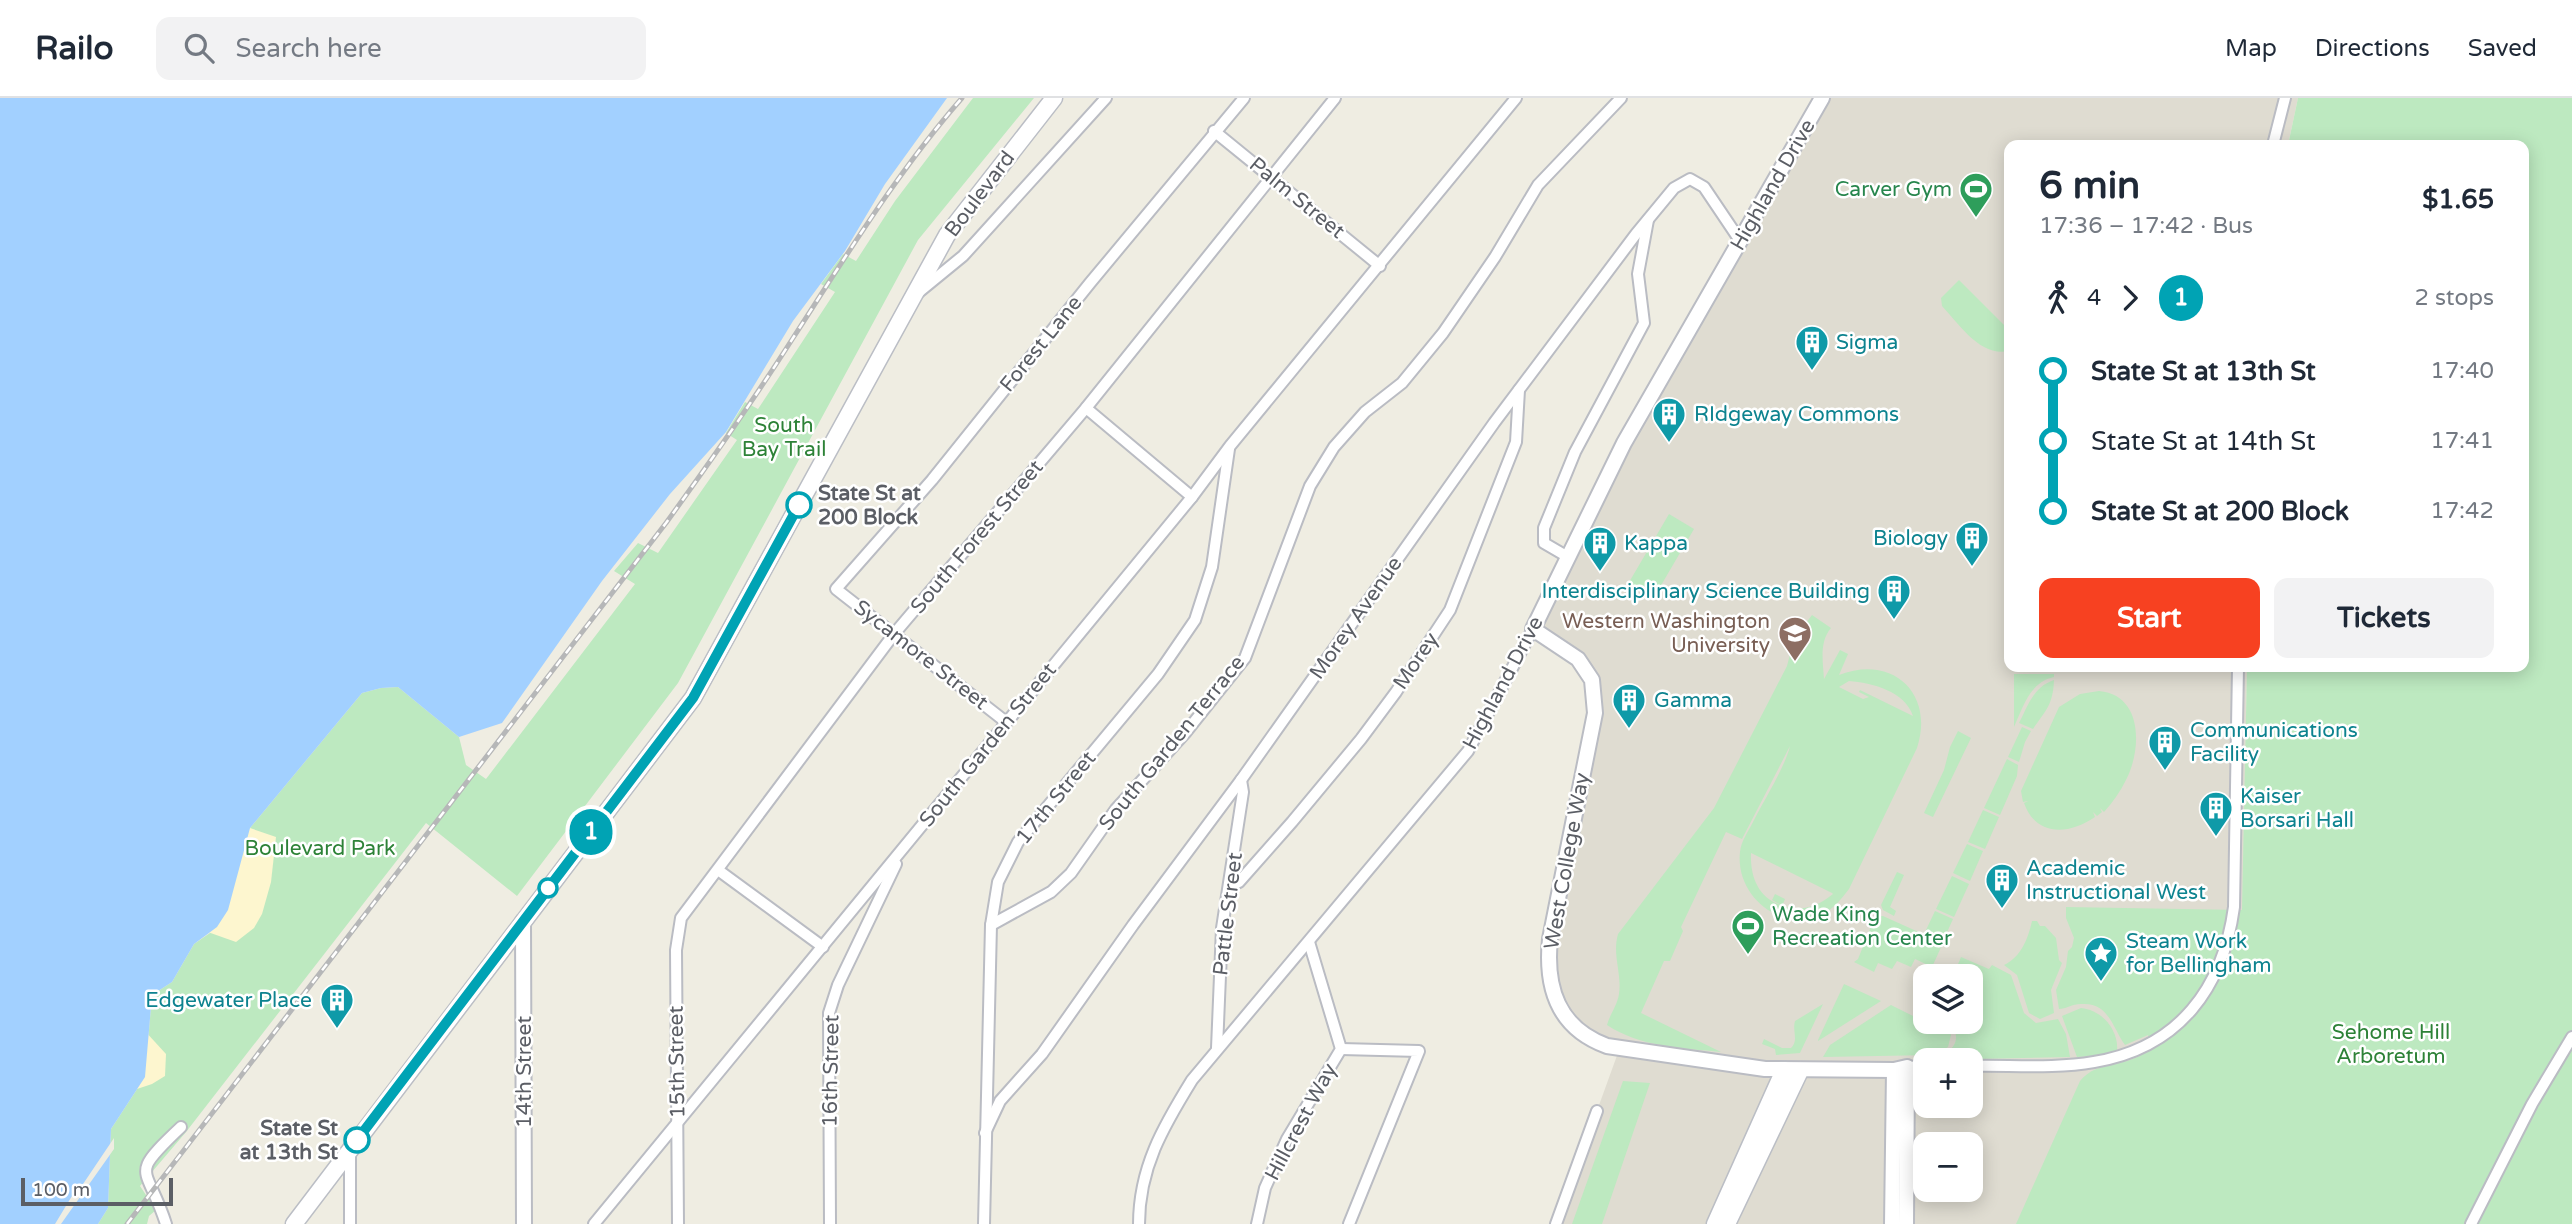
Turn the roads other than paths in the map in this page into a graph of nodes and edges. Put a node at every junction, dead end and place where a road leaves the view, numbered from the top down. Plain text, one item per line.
1 (1054, 98) edge
2 (1106, 98) edge
3 (1244, 98) edge
4 (1335, 98) edge
5 (1516, 98) edge
6 (1621, 98) edge
7 (2285, 98) edge
8 (1823, 99) edge
9 (1214, 131) junction
10 (2274, 140) edge
11 (1271, 177) junction
12 (1648, 219) junction
13 (1741, 242) junction
14 (1380, 266) junction
15 (913, 296) junction
16 (1519, 390) junction
17 (1086, 408) junction
18 (1230, 446) junction
19 (1192, 497) junction
20 (1569, 557) junction
21 (836, 589) joint
22 (1533, 629) junction
23 (894, 634) junction
24 (2238, 672) edge
25 (1006, 722) junction
26 (1241, 780) junction
27 (903, 849) junction
28 (718, 870) junction
29 (1230, 886) junction
30 (692, 903) joint
31 (523, 921) junction
32 (990, 925) junction
33 (1309, 942) junction
34 (823, 947) junction
35 (2572, 1037) edge
36 (1217, 1049) junction
37 (1341, 1049) junction
38 (1983, 1066) edge
39 (1913, 1067) edge
40 (1901, 1068) junction
41 (1792, 1070) junction
42 (1597, 1111) dead end
43 (678, 1121) junction
44 (181, 1126) dead end
45 (985, 1133) junction
46 (350, 1149) junction
47 (166, 1224) edge
48 (294, 1224) edge
49 (350, 1224) edge
50 (524, 1224) edge
51 (594, 1224) edge
52 (678, 1224) edge
53 (830, 1224) edge
54 (984, 1224) edge
55 (1139, 1224) edge
56 (1256, 1224) edge
57 (1349, 1224) edge
58 (1556, 1224) edge
59 (1715, 1224) edge
60 (1727, 1224) edge
61 (1892, 1224) edge
62 (1906, 1224) edge
63 (2471, 1224) edge

1 - 15 main road, Boulevard
2 - 15 street
3 - 9 street, Forest Lane
4 - 11 street, South Forest Street
5 - 14 street, South Garden Street
6 - 32 street, South Garden Terrace
7 - 10 street
8 - 13 street, Highland Drive
9 - 11 street, Palm Street
9 - 21 street, Forest Lane
11 - 14 street, Palm Street
11 - 17 street, South Forest Street
12 - 13 street, Morey Avenue
12 - 16 street, Morey Avenue
12 - 20 street
13 - 20 street, Highland Drive
14 - 18 street, South Garden Street
15 - 31 main road, Boulevard
16 - 26 street, Morey Avenue
16 - 29 street, Morey
17 - 19 street
17 - 23 street, South Forest Street
18 - 19 street, South Garden Street
18 - 32 street, 17th Street
19 - 25 street, South Garden Street
20 - 22 street, Highland Drive
21 - 23 street, Sycamore Street
22 - 33 street, Highland Drive
22 - 41 street, West College Way
23 - 25 street, Sycamore Street
23 - 28 street, South Forest Street
24 - 38 street
25 - 27 street, South Garden Street
26 - 29 street, Pattle Street
26 - 45 street, Morey Avenue
27 - 34 street, South Garden Street
27 - 53 street, 16th Street
28 - 30 street, South Forest Street
28 - 34 street
29 - 36 street, Pattle Street
30 - 43 street, 15th Street
31 - 46 main road, Boulevard
31 - 50 street, 14th Street
32 - 45 street, 17th Street
33 - 36 street, Highland Drive
33 - 37 street, Hillcrest Way
34 - 43 street, South Garden Street
35 - 63 street
36 - 55 street, Highland Drive
37 - 56 street, Hillcrest Way
37 - 57 street
39 - 40 street
40 - 41 street, West College Way
40 - 61 street
40 - 62 street
41 - 59 main road
41 - 60 main road
42 - 58 street
43 - 51 street, South Garden Street
43 - 52 street, 15th Street
44 - 47 street
45 - 54 street, 17th Street
46 - 48 main road, Boulevard
46 - 49 street

